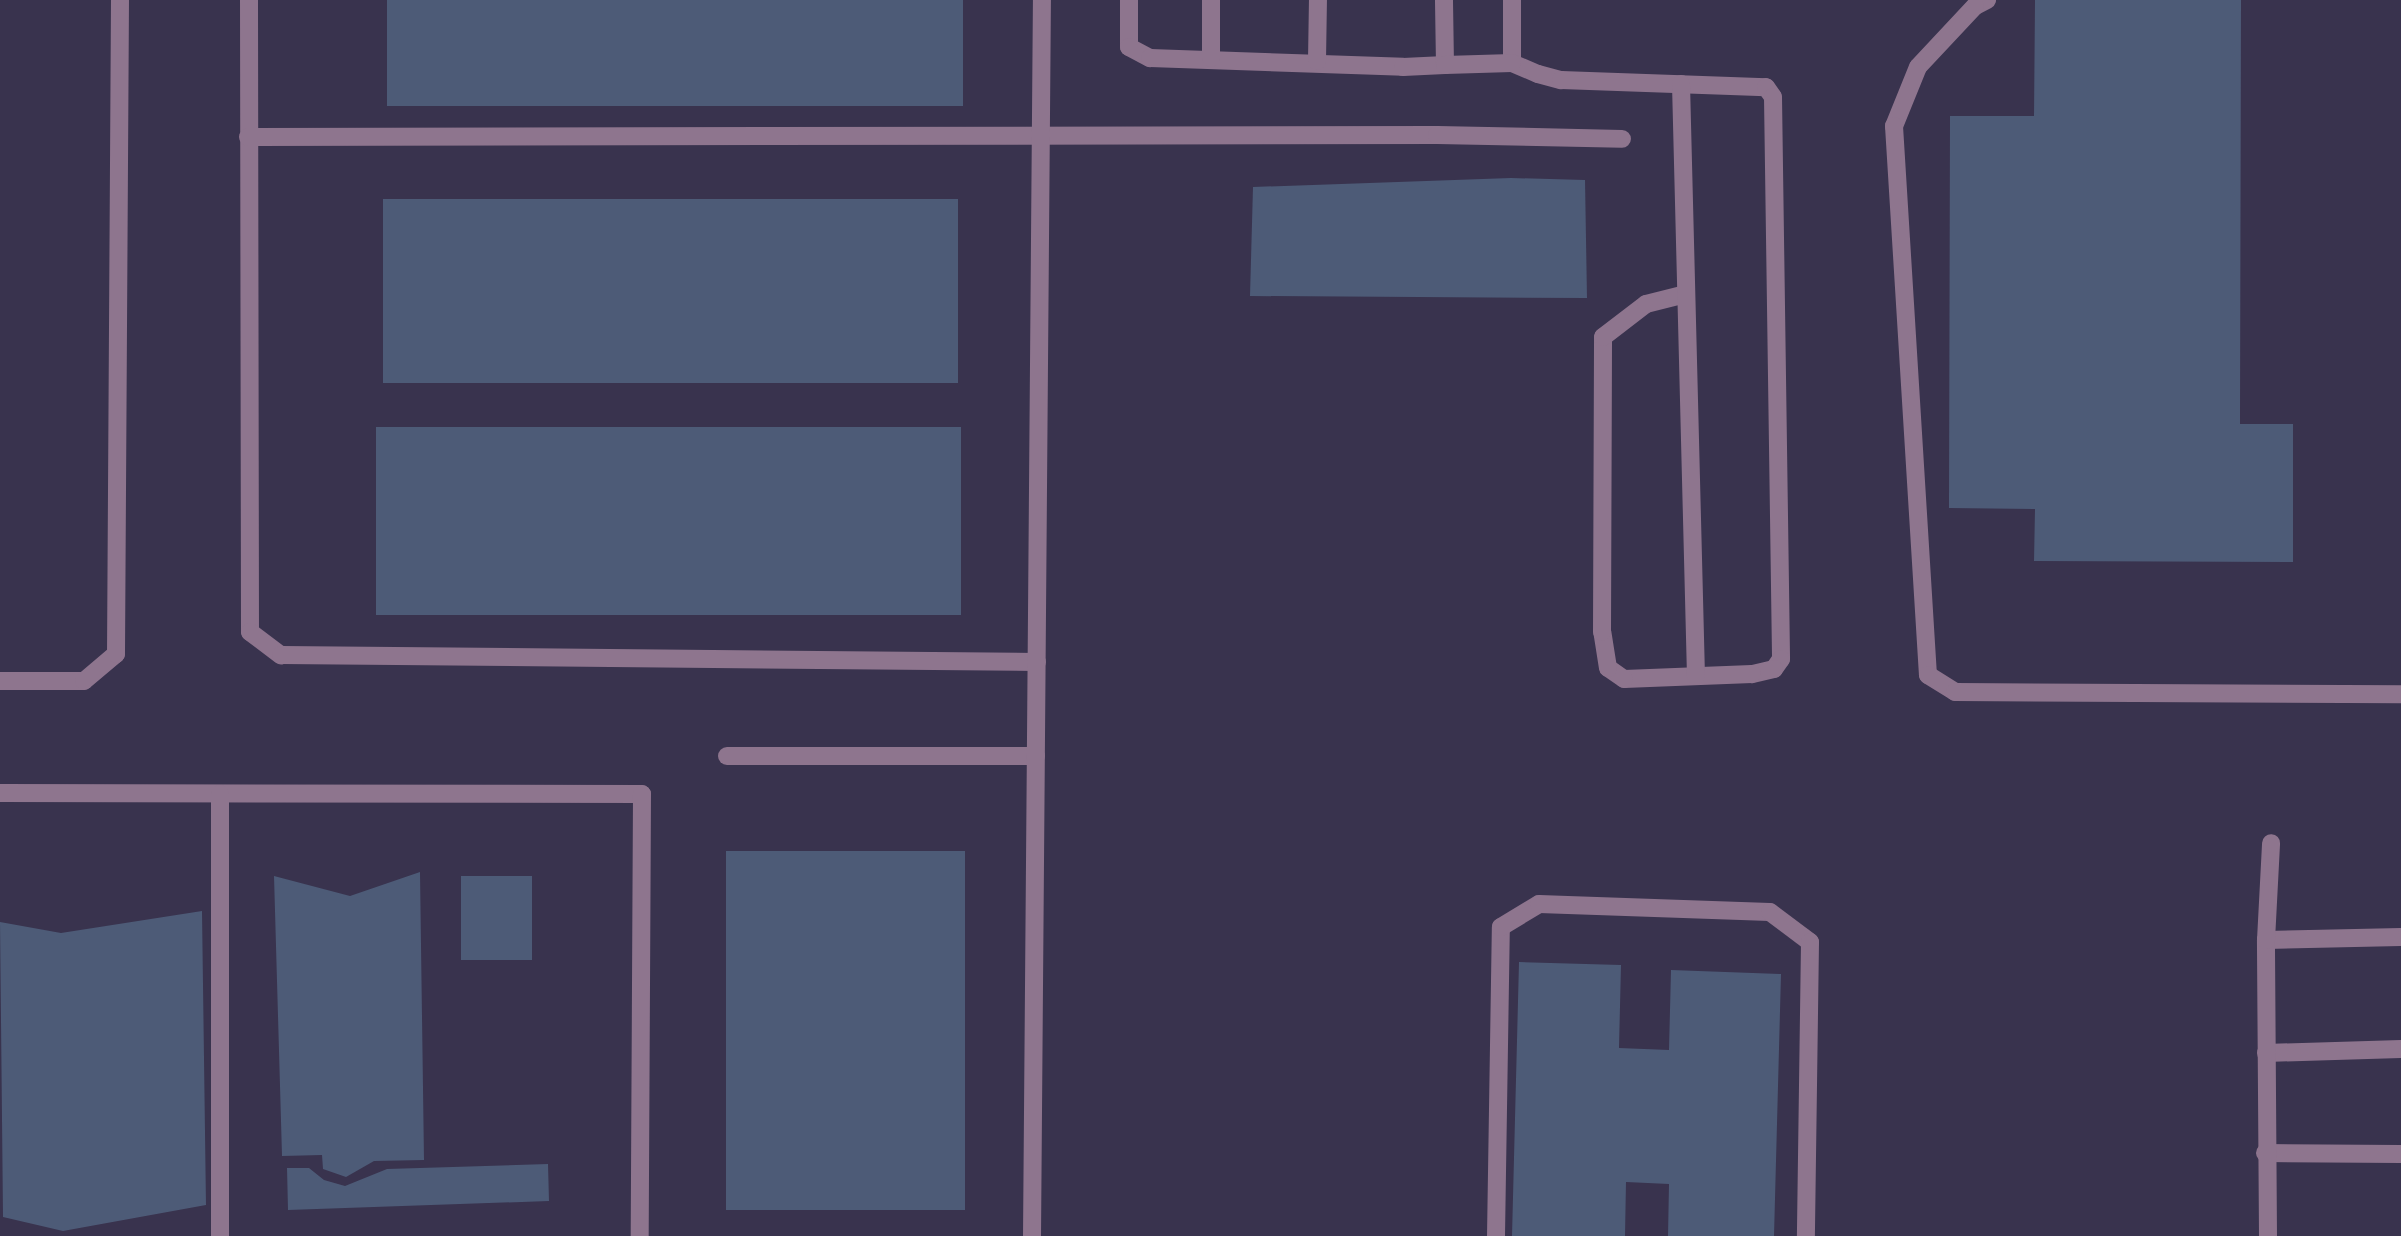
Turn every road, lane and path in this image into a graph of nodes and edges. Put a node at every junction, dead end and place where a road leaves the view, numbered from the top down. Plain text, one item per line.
1 (120, 0) edge
2 (249, 0) edge
3 (1042, 0) edge
4 (1128, 0) edge
5 (1211, 0) edge
6 (1318, 0) edge
7 (1444, 0) edge
8 (1512, 0) edge
9 (1987, 0) edge
10 (1211, 58) junction
11 (1317, 61) junction
12 (1512, 63) junction
13 (1445, 65) junction
14 (1681, 84) junction
15 (248, 137) junction
16 (1041, 138) junction
17 (1622, 140) dead end
18 (1686, 294) junction
19 (1037, 662) junction
20 (1696, 676) junction
21 (0, 681) edge
22 (2401, 694) edge
23 (727, 756) dead end
24 (1036, 756) junction
25 (0, 793) edge
26 (220, 794) junction
27 (2270, 843) dead end
28 (2401, 936) edge
29 (2266, 940) junction
30 (2401, 1049) edge
31 (2266, 1053) junction
32 (2265, 1153) junction
33 (2401, 1154) edge
34 (220, 1236) edge
35 (640, 1236) edge
36 (1032, 1236) edge
37 (1496, 1236) edge
38 (1806, 1236) edge
39 (2268, 1236) edge

1 - 21 lane
2 - 15 lane
3 - 16 lane
4 - 10 lane
5 - 10 lane
6 - 11 lane
7 - 13 lane
8 - 12 lane
9 - 22 lane
10 - 11 lane
11 - 13 lane
12 - 13 lane
12 - 14 lane
14 - 18 lane
14 - 20 lane
15 - 16 lane
15 - 19 lane
16 - 17 lane
16 - 19 lane
18 - 20 lane
18 - 20 lane
19 - 24 lane
23 - 24 lane
24 - 36 lane
25 - 26 lane
26 - 34 lane
26 - 35 lane
27 - 29 lane
28 - 29 lane
29 - 31 lane
30 - 31 lane
31 - 32 lane
32 - 33 lane
32 - 39 lane
37 - 38 lane

